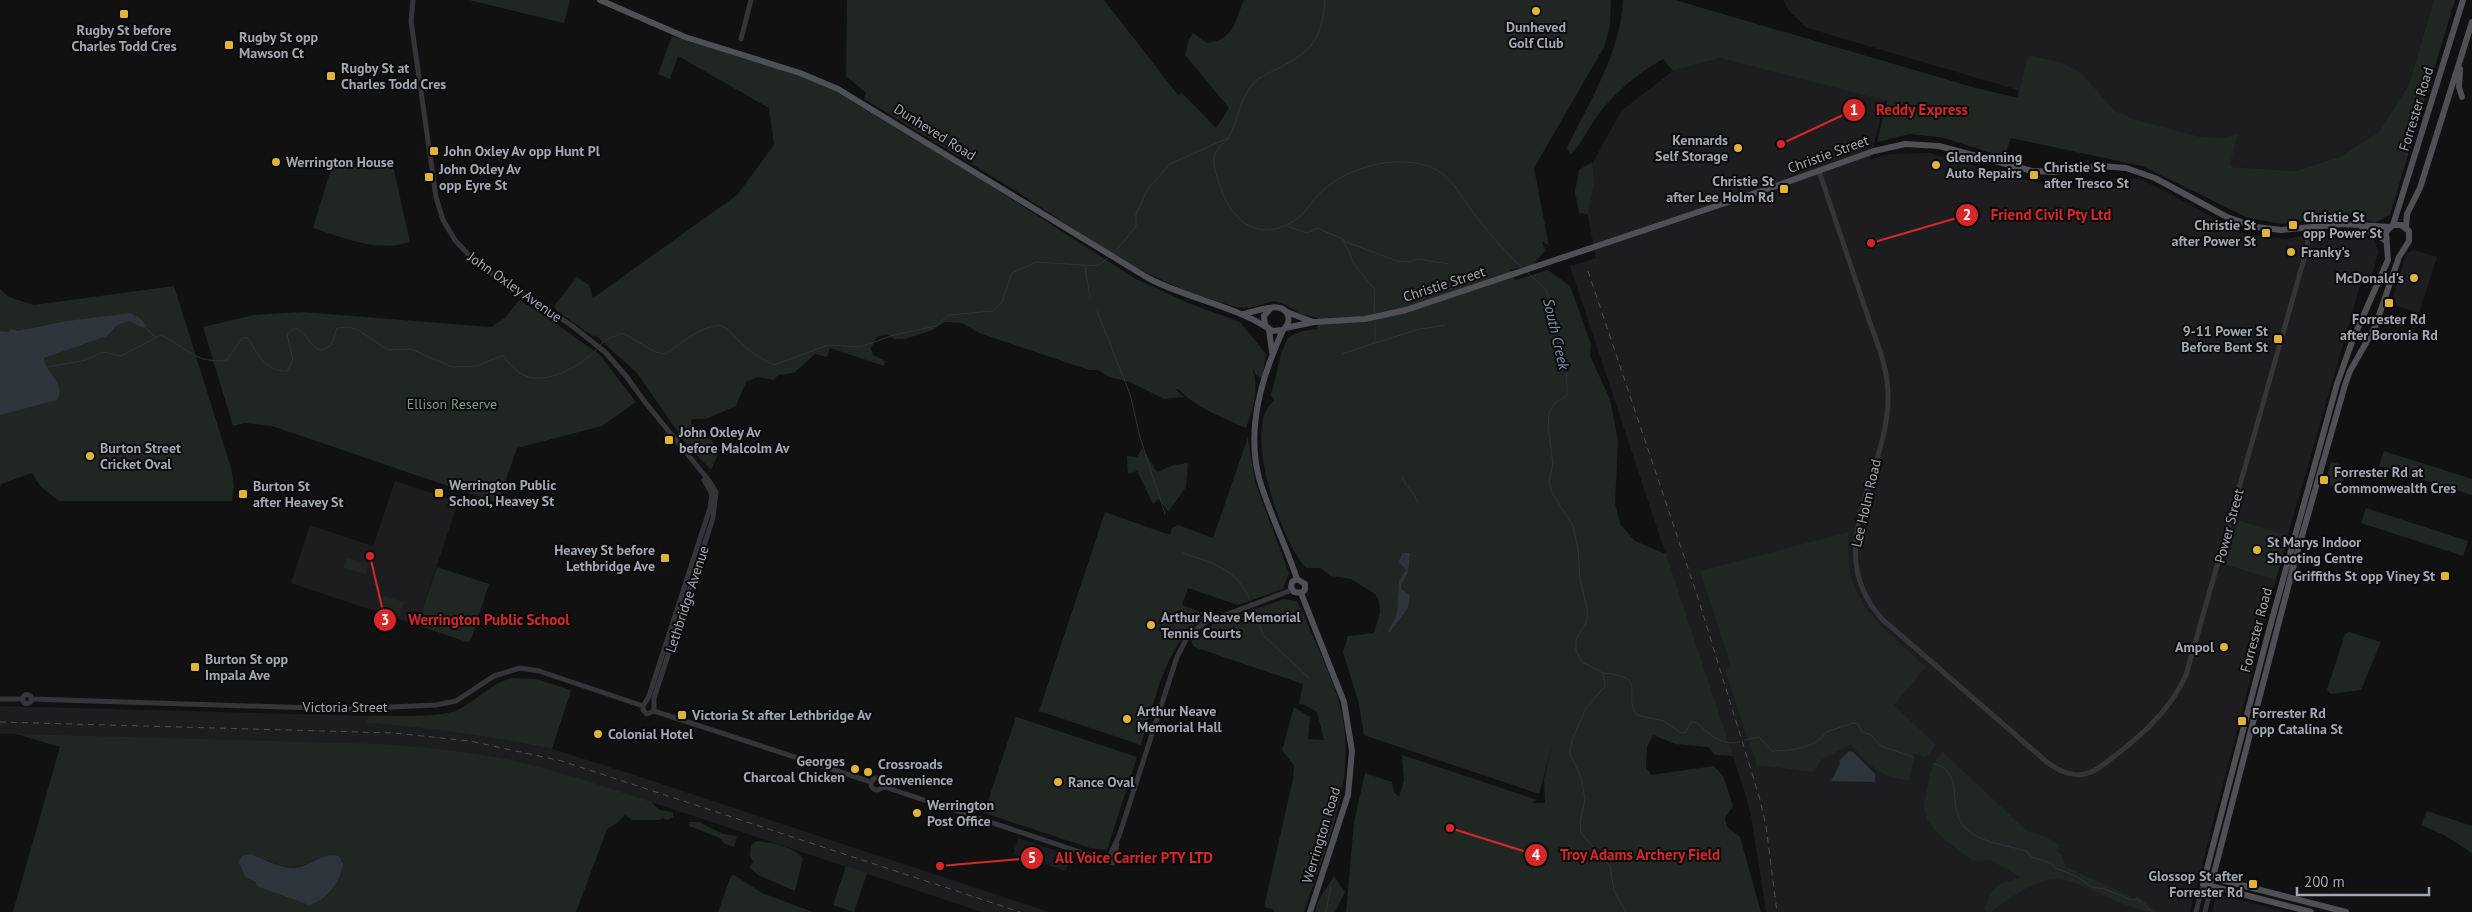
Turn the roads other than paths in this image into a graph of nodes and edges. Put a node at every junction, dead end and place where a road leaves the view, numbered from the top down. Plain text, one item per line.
1 (413, 0) edge
2 (600, 0) edge
3 (751, 0) edge
4 (2463, 0) edge
5 (2472, 22) edge
6 (741, 38) dead end
7 (2460, 60) junction
8 (2462, 97) dead end
9 (1819, 171) junction
10 (2354, 225) junction
11 (2391, 226) junction
12 (2310, 228) junction
13 (2406, 228) junction
14 (2387, 243) junction
15 (2404, 247) junction
16 (1271, 308) junction
17 (1283, 309) junction
18 (1243, 314) junction
19 (1314, 322) junction
20 (1268, 328) junction
21 (1284, 329) junction
22 (1272, 353) junction
23 (714, 493) junction
24 (1297, 579) junction
25 (1292, 590) junction
26 (1301, 593) junction
27 (2282, 610) junction
28 (2268, 634) junction
29 (2266, 674) junction
30 (0, 699) edge
31 (644, 705) junction
32 (654, 708) junction
33 (2075, 776) joint
34 (871, 782) junction
35 (882, 786) junction
36 (2205, 876) junction
37 (2213, 877) junction
38 (2203, 884) junction
39 (2210, 886) junction
40 (1310, 912) edge
41 (2196, 912) edge
42 (2205, 912) edge
43 (2310, 912) edge
44 (2346, 912) edge

1 - 23 street, John Oxley Avenue
2 - 18 main road, Dunheved Road
3 - 6 street
4 - 11 main road, Forrester Road
5 - 7 main road, Forrester Road
7 - 8 main road
7 - 13 main road, Forrester Road
9 - 12 main road, Christie Street
9 - 19 main road, Christie Street
9 - 33 street, Lee Holm Road
10 - 11 main road, Christie Street
10 - 12 main road, Christie Street
10 - 14 main road, Christie Street
11 - 13 main road
11 - 14 main road
12 - 33 street, Power Street
13 - 15 main road
14 - 15 main road
14 - 28 main road, Forrester Road
15 - 27 main road, Forrester Road
16 - 17 main road
16 - 18 main road
16 - 20 main road
17 - 19 main road, Christie Street
17 - 21 main road
18 - 20 main road, Dunheved Road
19 - 21 main road, Christie Street
20 - 21 main road
20 - 22 main road
21 - 22 main road
22 - 24 main road
23 - 31 street, Lethbridge Avenue
23 - 32 street, Lethbridge Avenue
24 - 25 main road
24 - 26 main road
25 - 26 main road
25 - 35 street
26 - 40 main road, Werrington Road
27 - 28 main road
27 - 29 main road, Forrester Road
28 - 29 main road
28 - 36 main road, Forrester Road
29 - 37 main road, Forrester Road
30 - 31 street, Victoria Street
31 - 32 street
31 - 32 street
32 - 34 street
34 - 35 street
34 - 35 street
36 - 37 main road
36 - 38 main road, Forrester Road
37 - 39 street, Forrester Road
37 - 44 main road
38 - 39 main road
38 - 41 street, Forrester Road
39 - 42 street, Forrester Road
39 - 43 main road

